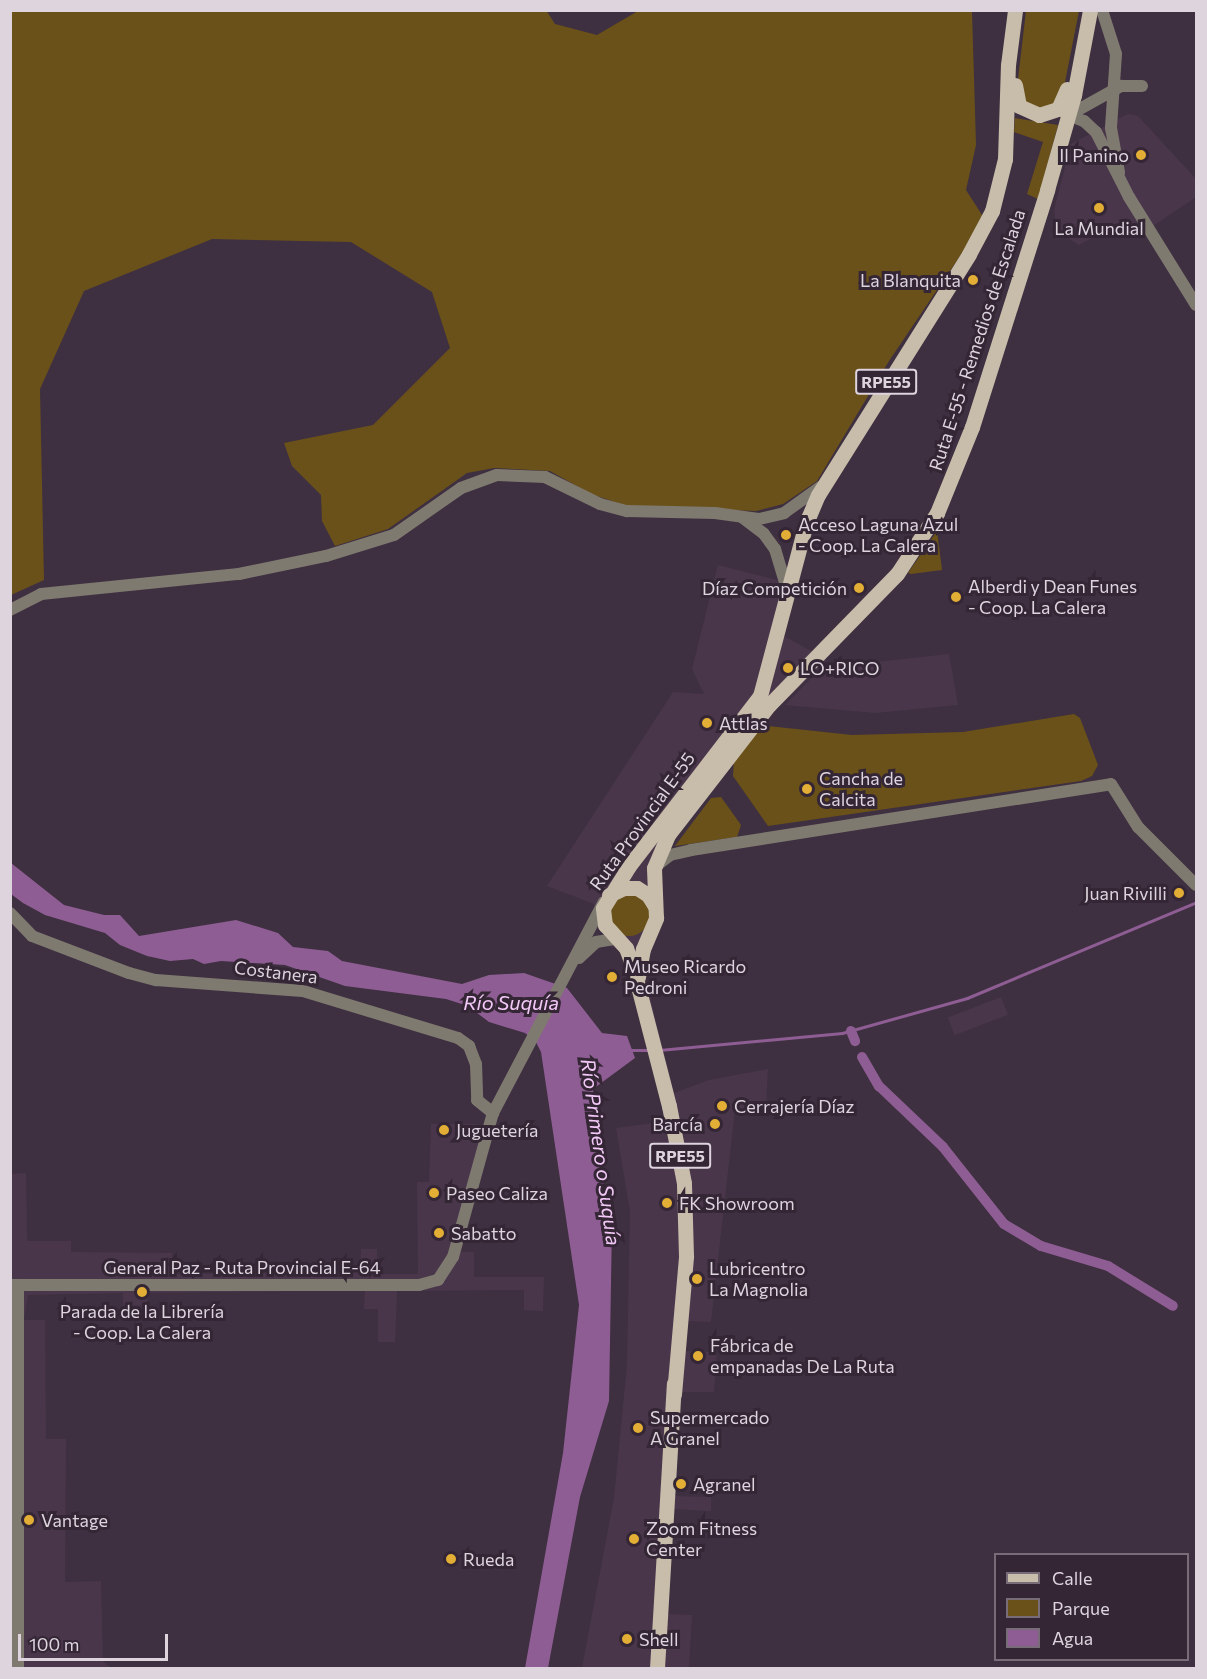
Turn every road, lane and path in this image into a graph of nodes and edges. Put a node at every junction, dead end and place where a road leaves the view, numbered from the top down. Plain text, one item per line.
1 (1015, 10) edge
2 (1090, 10) edge
3 (1102, 10) edge
4 (1008, 65) junction
5 (1079, 74) junction
6 (1142, 87) dead end
7 (1114, 90) junction
8 (1039, 115) junction
9 (1067, 119) junction
10 (1122, 185) junction
11 (1197, 305) edge
12 (823, 485) junction
13 (741, 517) junction
14 (788, 592) junction
15 (10, 610) edge
16 (783, 693) joint
17 (654, 868) junction
18 (1197, 885) edge
19 (608, 896) junction
20 (656, 912) junction
21 (10, 914) edge
22 (652, 929) junction
23 (618, 940) junction
24 (574, 964) junction
25 (638, 986) junction
26 (493, 1113) junction
27 (14, 1285) edge
28 (18, 1668) edge
29 (657, 1668) edge

1 - 4 main road, RPE55
2 - 5 main road
3 - 7 street
4 - 8 main road, RPE55
4 - 12 main road, RPE55
5 - 8 main road
5 - 9 main road
6 - 7 street
7 - 9 street
7 - 10 street
8 - 9 main road
9 - 10 street
9 - 16 main road, Ruta E-55 - Remedios de Escalada
10 - 11 street
12 - 13 street
12 - 14 main road, RPE55
13 - 14 street
13 - 15 street
14 - 19 main road, Ruta Provincial E-55 / RPE55
16 - 17 main road, Ruta Provincial E-55
17 - 18 street
17 - 20 main road, Ruta Provincial E-55
19 - 20 main road
19 - 23 main road, Ruta Provincial E-55 / RPE55
19 - 24 street
20 - 22 main road, Ruta Provincial E-55 / RPE55
21 - 26 street, Costanera
22 - 23 main road
22 - 25 main road, Ruta Provincial E-55 / RPE55
23 - 24 street
23 - 25 main road, Ruta Provincial E-55 / RPE55
24 - 26 street
25 - 29 main road, Ruta Provincial E-55 / RPE55
26 - 27 street, General Paz - Ruta Provincial E-64
27 - 28 street

